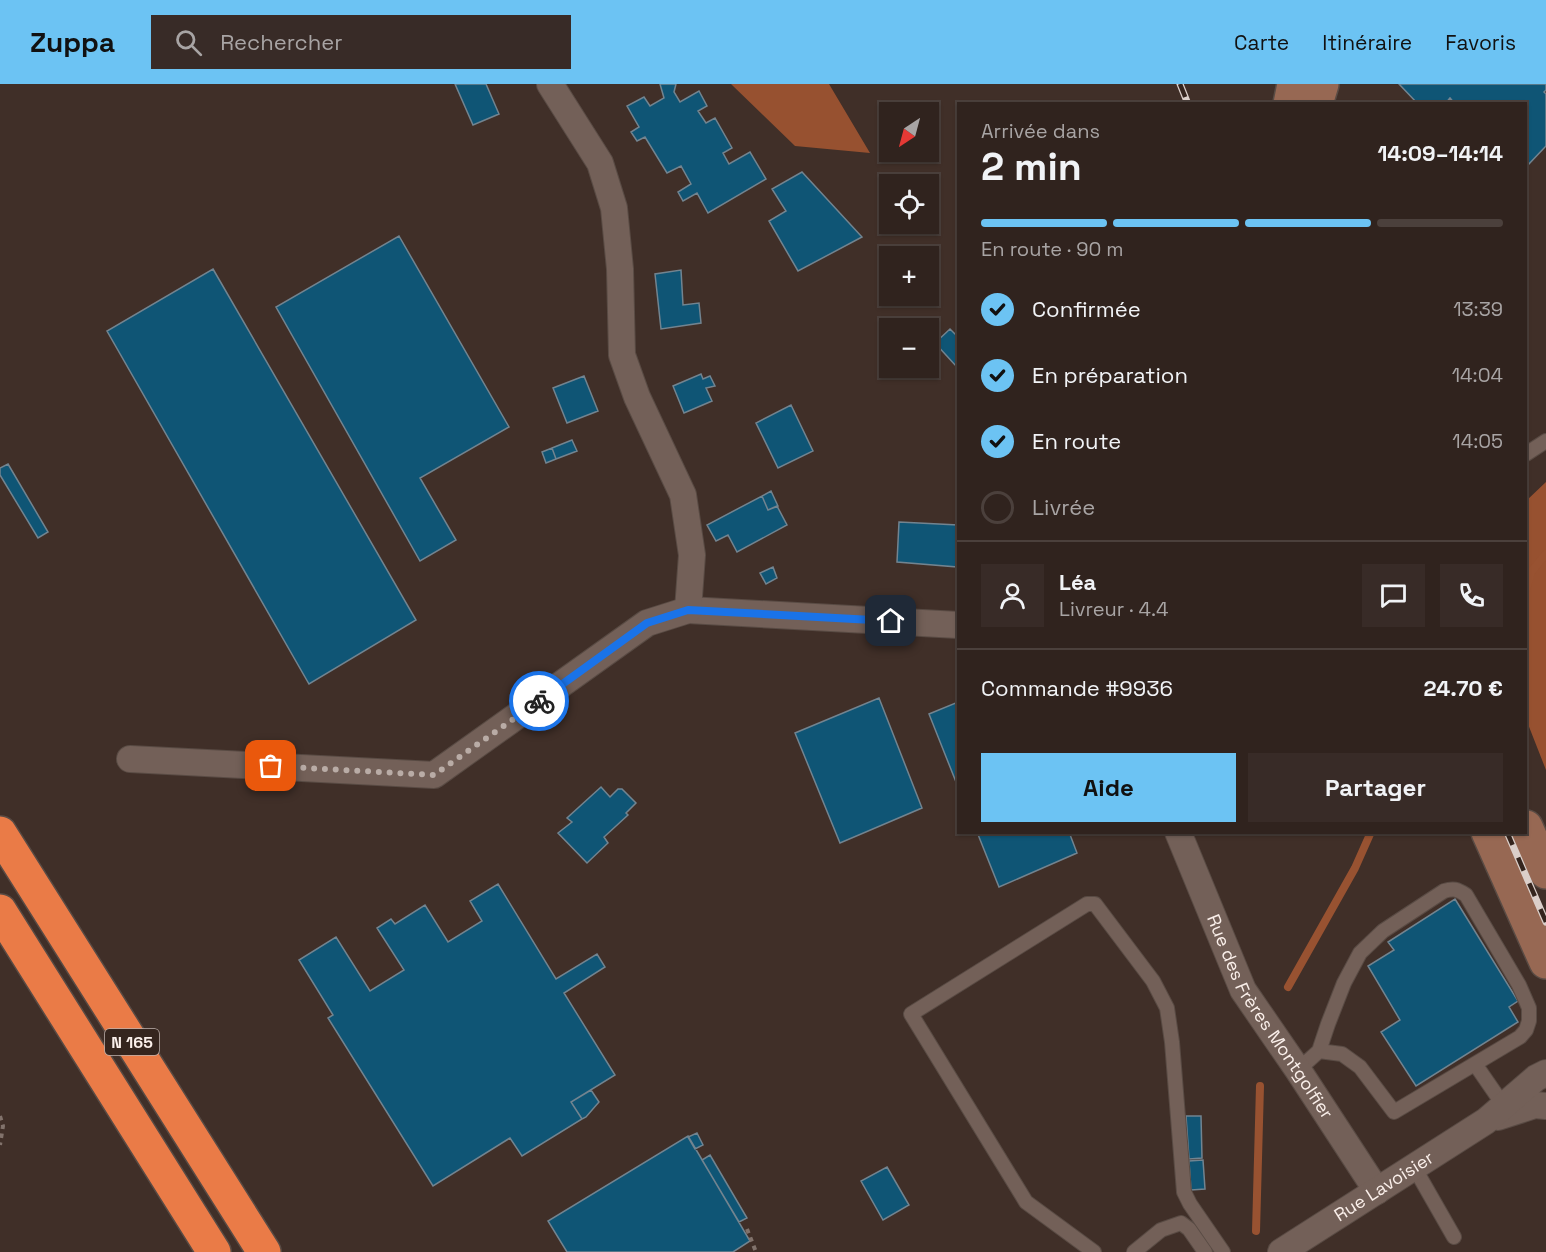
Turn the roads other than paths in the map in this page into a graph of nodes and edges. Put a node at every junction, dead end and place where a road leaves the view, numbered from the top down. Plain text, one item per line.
1 (550, 84) edge
2 (1294, 84) edge
3 (1322, 84) edge
4 (1290, 102) edge
5 (1317, 102) edge
6 (1546, 441) edge
7 (1527, 453) edge
8 (688, 610) junction
9 (957, 625) edge
10 (130, 759) dead end
11 (1527, 829) edge
12 (0, 833) edge
13 (1179, 834) edge
14 (1489, 834) edge
15 (1546, 872) edge
16 (0, 911) edge
17 (1546, 962) edge
18 (1319, 1051) junction
19 (1475, 1064) junction
20 (1298, 1070) junction
21 (1546, 1073) edge
22 (1546, 1106) edge
23 (1495, 1113) junction
24 (1414, 1167) junction
25 (1377, 1191) junction
26 (1454, 1237) dead end
27 (214, 1252) edge
28 (264, 1252) edge
29 (1094, 1252) edge
30 (1134, 1252) edge
31 (1205, 1252) edge
32 (1223, 1252) edge
33 (1281, 1252) edge

1 - 8 street
2 - 4 main road
3 - 5 main road
6 - 7 lane
8 - 9 street
8 - 10 street
11 - 15 main road
12 - 28 highway, N 165
13 - 20 street, Rue des Frères Montgolfier
14 - 17 main road
16 - 27 highway, N 165
18 - 19 lane
18 - 19 lane
18 - 20 lane
19 - 23 lane
20 - 25 street, Rue des Frères Montgolfier
21 - 23 street, Rue Lavoisier
22 - 23 street, Rue Lavoisier
23 - 24 street, Rue Lavoisier
24 - 25 street, Rue Lavoisier
24 - 26 lane
25 - 33 street, Rue Lavoisier
29 - 32 lane
30 - 31 lane

